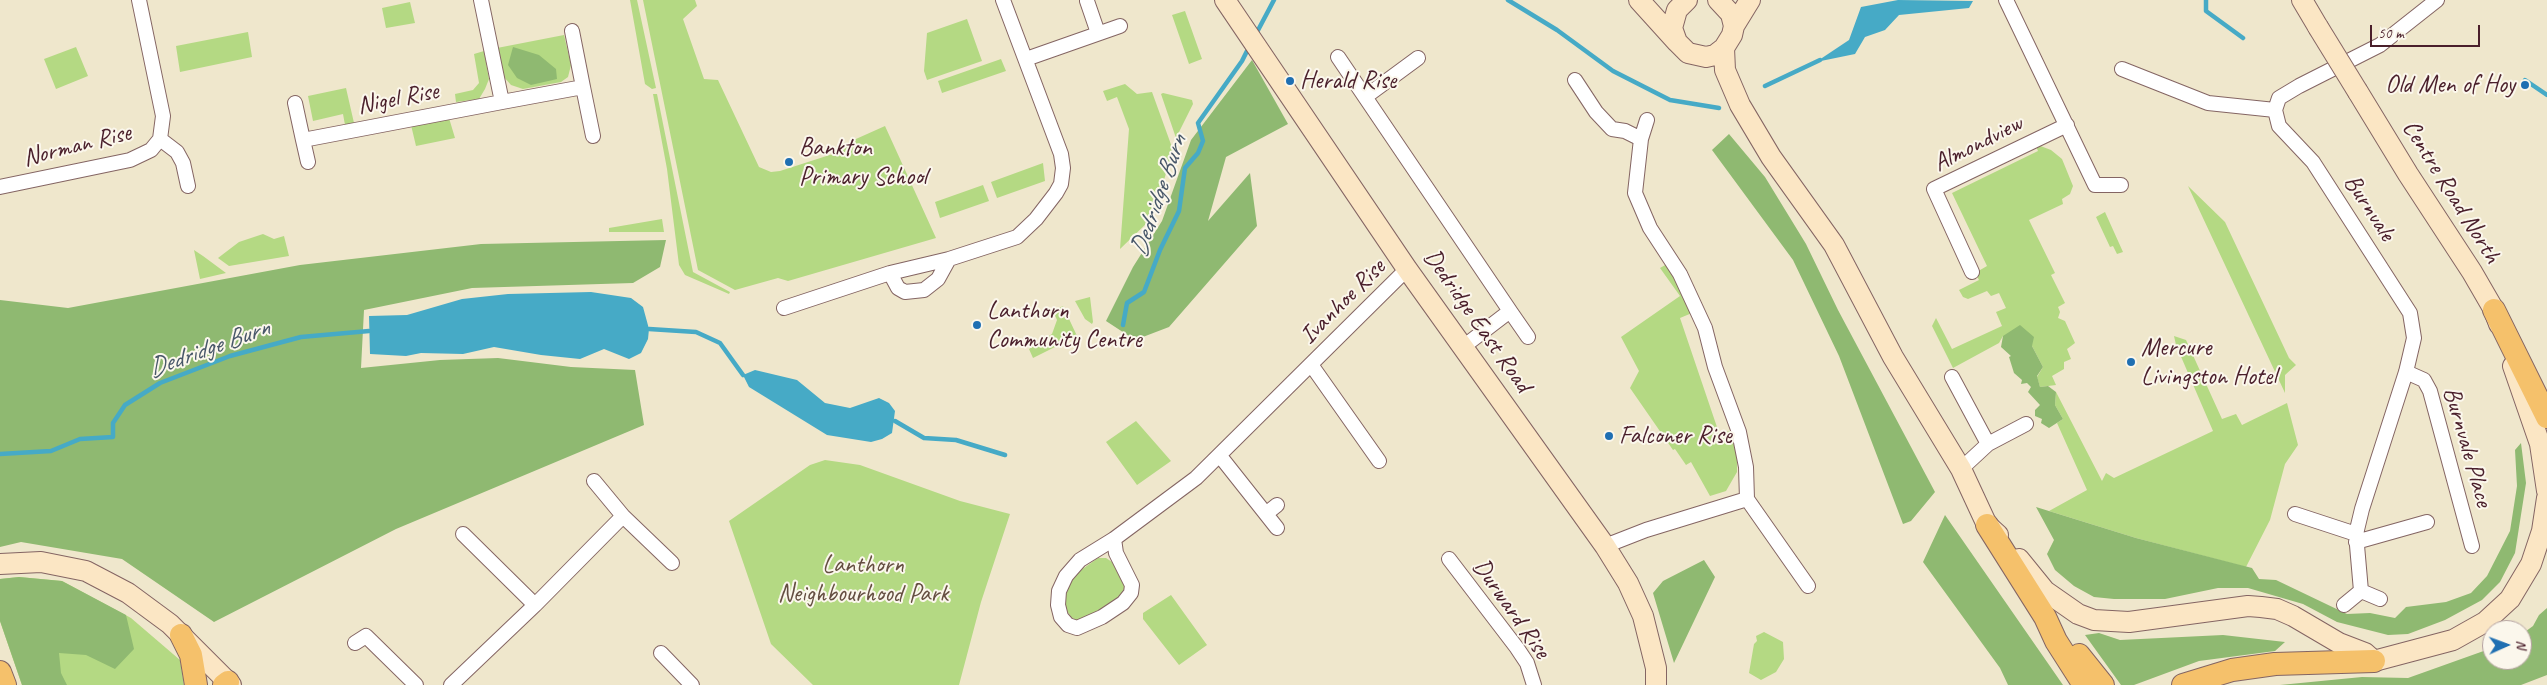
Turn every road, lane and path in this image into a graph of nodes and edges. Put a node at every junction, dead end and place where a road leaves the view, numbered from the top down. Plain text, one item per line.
1 (139, 0) edge
2 (481, 0) edge
3 (1004, 0) edge
4 (1225, 0) edge
5 (1639, 0) edge
6 (1687, 0) edge
7 (1718, 0) edge
8 (1750, 0) edge
9 (2302, 0) edge
10 (2437, 0) edge
11 (1087, 1) edge
12 (2008, 4) edge
13 (1120, 26) dead end
14 (1734, 26) junction
15 (572, 31) dead end
16 (1098, 33) junction
17 (1676, 42) junction
18 (1724, 48) junction
19 (1338, 57) dead end
20 (1418, 58) dead end
21 (1026, 59) junction
22 (2122, 69) dead end
23 (1575, 80) dead end
24 (583, 87) junction
25 (1365, 97) junction
26 (502, 102) junction
27 (295, 103) dead end
28 (2275, 110) junction
29 (1647, 120) dead end
30 (2068, 125) junction
31 (593, 136) dead end
32 (160, 139) junction
33 (1641, 139) junction
34 (303, 140) junction
35 (308, 162) dead end
36 (2121, 185) dead end
37 (188, 186) dead end
38 (0, 187) edge
39 (949, 259) junction
40 (1407, 269) junction
41 (1972, 272) dead end
42 (890, 274) junction
43 (784, 308) dead end
44 (2494, 310) junction
45 (1510, 311) junction
46 (1528, 337) dead end
47 (2414, 338) joint
48 (1463, 348) junction
49 (1312, 366) junction
50 (2406, 372) junction
51 (1952, 377) dead end
52 (2547, 418) edge
53 (2026, 424) dead end
54 (1988, 444) junction
55 (1220, 456) junction
56 (1379, 461) dead end
57 (1961, 470) junction
58 (594, 481) dead end
59 (2547, 491) edge
60 (2547, 498) edge
61 (1747, 499) junction
62 (2295, 514) dead end
63 (623, 516) junction
64 (2427, 522) dead end
65 (1987, 525) junction
66 (1277, 528) dead end
67 (464, 534) dead end
68 (2356, 538) junction
69 (1114, 539) junction
70 (1605, 546) junction
71 (2472, 546) dead end
72 (1449, 559) dead end
73 (8, 563) edge
74 (672, 563) dead end
75 (1808, 586) dead end
76 (2361, 591) junction
77 (2380, 599) dead end
78 (535, 605) junction
79 (2344, 605) dead end
80 (2045, 617) junction
81 (181, 635) junction
82 (355, 643) dead end
83 (661, 653) dead end
84 (2374, 661) junction
85 (228, 684) edge
86 (196, 685) edge
87 (416, 685) edge
88 (450, 685) edge
89 (692, 685) edge
90 (1534, 685) edge
91 (1656, 685) edge
92 (2084, 685) edge
93 (2103, 685) edge
94 (2183, 685) edge

1 - 32 street, Norman Rise
2 - 26 street
3 - 21 street
4 - 40 street, Dedridge East Road
5 - 17 street
6 - 17 street
7 - 14 street
8 - 14 street
9 - 44 street, Centre Road North, bridge
10 - 28 street
11 - 16 street
12 - 30 street
13 - 16 street
14 - 18 street
15 - 24 street
16 - 21 street
17 - 18 street
18 - 57 street
19 - 25 street
20 - 25 street
21 - 39 street
22 - 28 street
23 - 33 street
24 - 26 street, Nigel Rise
24 - 31 street
25 - 45 street
26 - 34 street, Nigel Rise
27 - 34 street
28 - 47 street, Burnvale
29 - 33 street
30 - 36 street
30 - 41 street, Almondview
32 - 37 street, Norman Rise
32 - 38 street, Norman Rise
33 - 61 street
34 - 35 street
39 - 42 street
39 - 42 street
40 - 48 street, Dedridge East Road
40 - 49 street, Ivanhoe Rise
42 - 43 street
44 - 52 main road
44 - 59 street, Centre Road North
45 - 46 street
45 - 48 street
47 - 50 street, Burnvale Place
48 - 70 street, Dedridge East Road
49 - 55 street, Ivanhoe Rise
49 - 56 street, Ivanhoe Rise
50 - 68 street, Burnvale Place
50 - 71 street, Burnvale Place
51 - 54 street
53 - 54 street
54 - 57 street
55 - 66 street
55 - 69 street, Ivanhoe Rise
57 - 65 street
58 - 63 street
60 - 84 street
61 - 70 street
61 - 75 street
62 - 68 street
63 - 74 street
63 - 78 street
64 - 68 street
65 - 80 main road
65 - 84 street
67 - 78 street
68 - 76 street, Burnvale Place
69 - 69 street, Ivanhoe Rise
70 - 91 street, Dedridge East Road
72 - 90 street, Durward Rise
73 - 81 street
76 - 77 street
76 - 79 street
78 - 88 street
80 - 92 main road
80 - 93 main road
81 - 85 street
81 - 86 main road
82 - 87 street
83 - 89 street
84 - 94 main road

